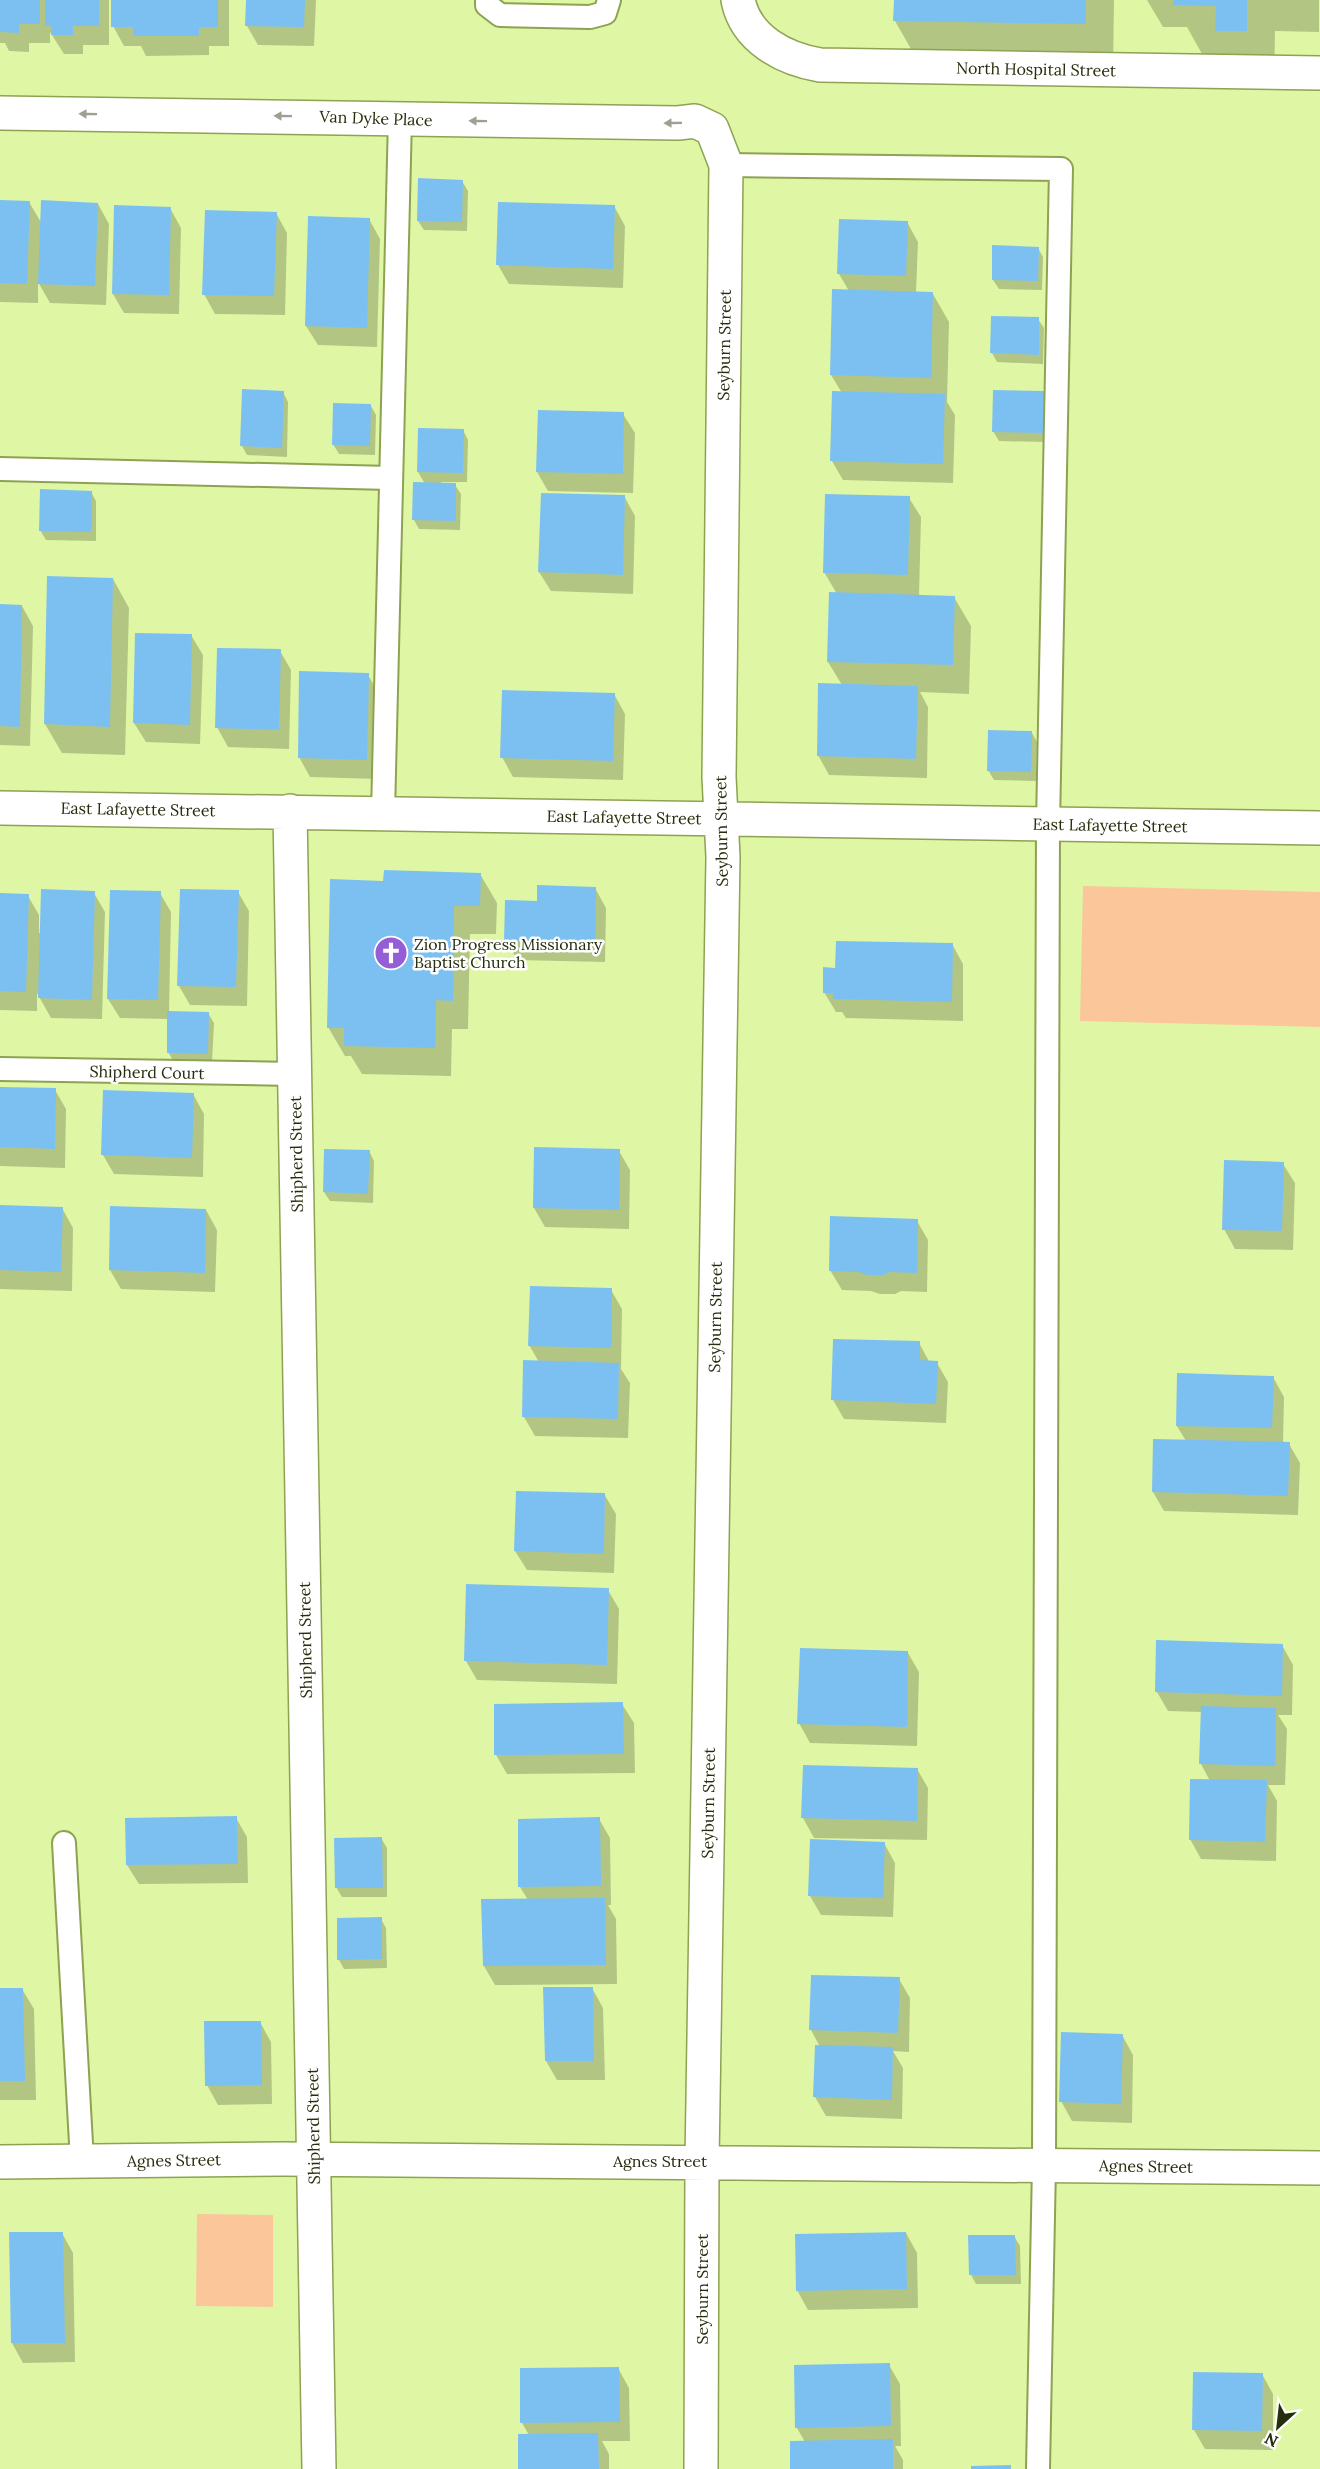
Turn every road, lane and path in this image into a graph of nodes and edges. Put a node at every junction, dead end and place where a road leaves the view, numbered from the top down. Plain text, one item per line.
1 (487, 0) edge
2 (609, 0) edge
3 (738, 0) edge
4 (1320, 73) edge
5 (0, 113) edge
6 (400, 118) junction
7 (726, 165) junction
8 (0, 469) edge
9 (391, 478) junction
10 (0, 808) edge
11 (290, 811) junction
12 (383, 813) junction
13 (721, 818) junction
14 (1048, 824) junction
15 (1320, 828) edge
16 (0, 1069) edge
17 (295, 1074) junction
18 (64, 1843) dead end
19 (314, 2159) junction
20 (82, 2161) junction
21 (702, 2161) junction
22 (0, 2162) edge
23 (1044, 2165) junction
24 (1320, 2168) edge
25 (320, 2469) edge
26 (701, 2469) edge
27 (1038, 2469) edge

1 - 2 lane
3 - 4 street, North Hospital Street
6 -> 5 street, Van Dyke Place
7 -> 6 street, Van Dyke Place
6 - 9 lane
7 - 13 street, Seyburn Street
7 - 14 lane
8 - 9 lane
9 - 12 lane
10 - 11 street, East Lafayette Street
11 - 12 street, East Lafayette Street
11 - 17 street, Shipherd Street
12 - 13 street, East Lafayette Street
13 - 14 street, East Lafayette Street
13 - 21 street, Seyburn Street
14 - 15 street, East Lafayette Street
14 - 23 lane
16 - 17 lane, Shipherd Court
17 - 19 street, Shipherd Street
18 - 20 lane
19 - 20 street, Agnes Street
19 - 21 street, Agnes Street
19 - 25 street, Shipherd Street
20 - 22 street, Agnes Street
21 - 23 street, Agnes Street
21 - 26 street, Seyburn Street
23 - 24 street, Agnes Street
23 - 27 lane

